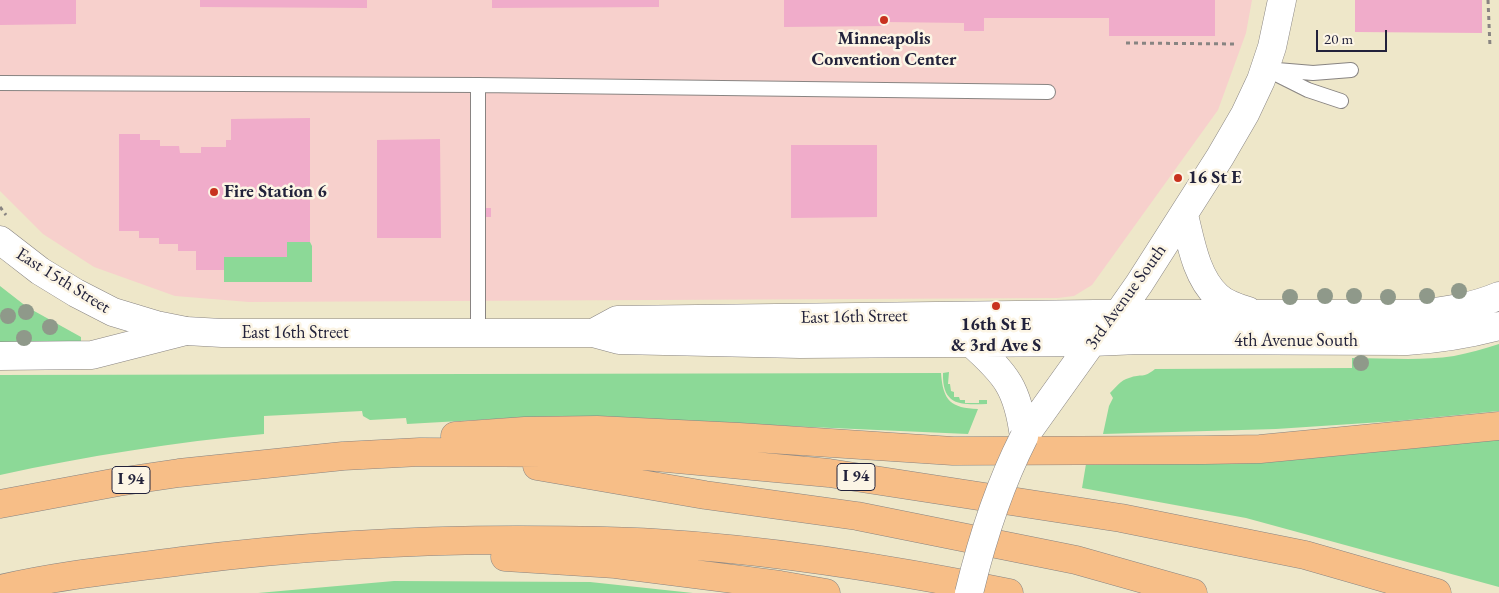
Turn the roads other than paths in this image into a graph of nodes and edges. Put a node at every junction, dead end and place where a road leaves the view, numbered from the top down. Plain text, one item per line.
1 (1282, 0) edge
2 (1265, 69) junction
3 (1351, 70) dead end
4 (0, 83) edge
5 (478, 85) junction
6 (1048, 92) dead end
7 (1341, 101) dead end
8 (1184, 215) junction
9 (0, 240) edge
10 (1499, 296) edge
11 (1118, 314) junction
12 (1259, 315) junction
13 (1499, 326) edge
14 (186, 331) junction
15 (478, 332) junction
16 (593, 332) junction
17 (1092, 342) junction
18 (971, 343) junction
19 (0, 356) edge
20 (1499, 426) edge
21 (1024, 437) junction
22 (420, 452) junction
23 (264, 463) junction
24 (0, 504) edge
25 (169, 562) junction
26 (0, 588) edge
27 (826, 593) edge
28 (969, 593) edge
29 (1009, 593) edge
30 (1193, 593) edge
31 (1437, 593) edge

1 - 2 street, 3rd Avenue South
2 - 3 lane
2 - 7 lane
2 - 8 street, 3rd Avenue South
4 - 5 lane
5 - 6 lane
5 - 15 lane
8 - 11 street, 3rd Avenue South
8 - 12 street
9 - 14 street, East 15th Street
10 - 12 street, 4th Avenue South
11 - 12 street, 4th Avenue South
11 - 16 street, East 16th Street
11 - 17 street, 3rd Avenue South
13 - 17 street, 4th Avenue South
14 - 15 street, East 16th Street
14 - 19 street, East 16th Street
15 - 16 street, East 16th Street
16 - 18 street, East 16th Street
17 - 18 street, East 16th Street
17 - 21 street, 3rd Avenue South
18 - 21 street
20 - 23 highway
21 - 28 street, 3rd Avenue South, bridge
22 - 23 highway, I 94
22 - 30 highway
22 - 31 highway, I 94
23 - 24 highway, I 94
25 - 26 highway
25 - 27 highway
25 - 29 highway

